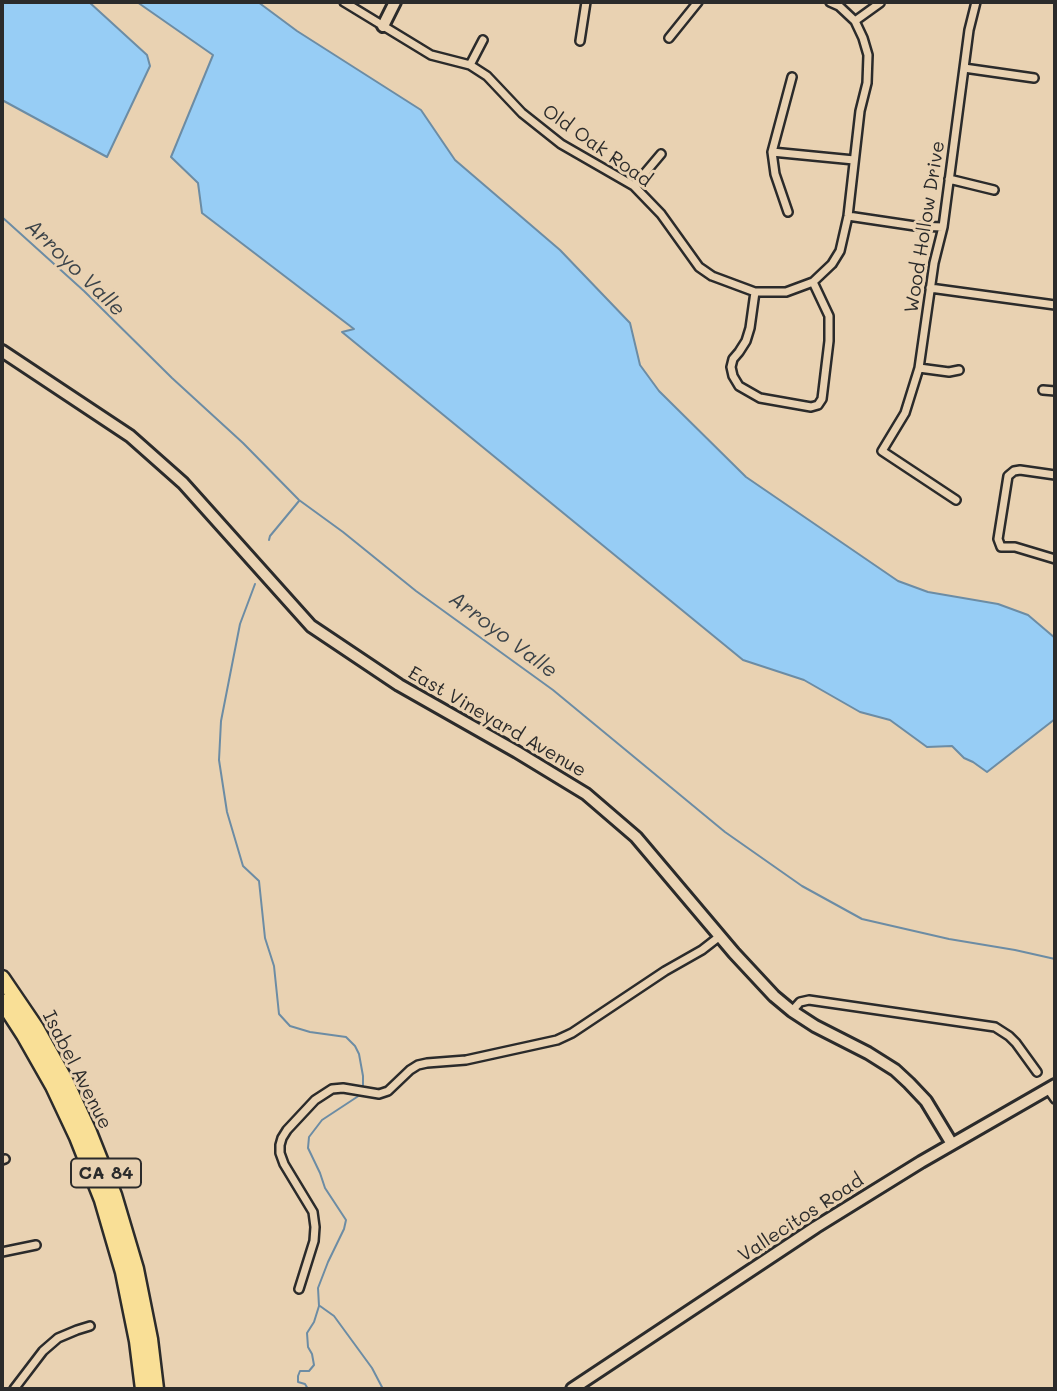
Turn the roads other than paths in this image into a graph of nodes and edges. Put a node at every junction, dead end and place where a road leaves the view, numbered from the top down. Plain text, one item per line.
1 (344, 2) edge
2 (395, 2) edge
3 (586, 2) edge
4 (698, 2) edge
5 (830, 2) edge
6 (976, 2) edge
7 (880, 3) edge
8 (855, 21) junction
9 (383, 26) junction
10 (669, 38) dead end
11 (483, 40) dead end
12 (580, 41) dead end
13 (470, 65) junction
14 (964, 68) junction
15 (792, 77) dead end
16 (1034, 78) dead end
17 (772, 152) junction
18 (661, 155) dead end
19 (854, 160) junction
20 (950, 179) junction
21 (634, 186) junction
22 (994, 190) dead end
23 (788, 212) dead end
24 (848, 216) junction
25 (943, 228) junction
26 (813, 282) junction
27 (930, 288) junction
28 (755, 292) junction
29 (1055, 305) edge
30 (2, 351) edge
31 (919, 368) junction
32 (959, 370) dead end
33 (1043, 390) dead end
34 (1055, 391) edge
35 (1055, 475) edge
36 (956, 500) dead end
37 (1055, 559) edge
38 (720, 936) junction
39 (2, 978) edge
40 (2, 1001) edge
41 (792, 1011) junction
42 (1037, 1072) dead end
43 (1052, 1087) edge
44 (1055, 1099) edge
45 (952, 1144) junction
46 (36, 1245) dead end
47 (2, 1252) edge
48 (299, 1289) dead end
49 (90, 1325) dead end
50 (13, 1389) edge
51 (143, 1389) edge
52 (156, 1389) edge
53 (572, 1389) edge

1 - 9 street, Old Oak Road
2 - 9 street
3 - 12 street
4 - 10 street
5 - 8 street
6 - 14 street, Wood Hollow Drive
7 - 8 street
8 - 19 street
9 - 13 street, Old Oak Road
11 - 13 street
13 - 21 street, Old Oak Road
14 - 16 street
14 - 20 street, Wood Hollow Drive
15 - 17 street
17 - 19 street
17 - 23 street
18 - 21 street
19 - 24 street
20 - 22 street
20 - 25 street, Wood Hollow Drive
21 - 28 street, Old Oak Road
24 - 25 street
24 - 26 street
25 - 27 street, Wood Hollow Drive
26 - 28 street, Old Oak Road
26 - 28 street
27 - 29 street
27 - 31 street, Wood Hollow Drive
30 - 38 street, East Vineyard Avenue
31 - 32 street
31 - 36 street, Wood Hollow Drive
33 - 34 street
35 - 37 street
38 - 41 street, East Vineyard Avenue
38 - 48 street
39 - 52 highway, Isabel Avenue / CA 84
40 - 51 highway, Isabel Avenue / CA 84
41 - 42 street
41 - 45 street, East Vineyard Avenue
43 - 44 street
43 - 45 street, Vallecitos Road
45 - 53 street, Vallecitos Road
46 - 47 street
49 - 50 street

